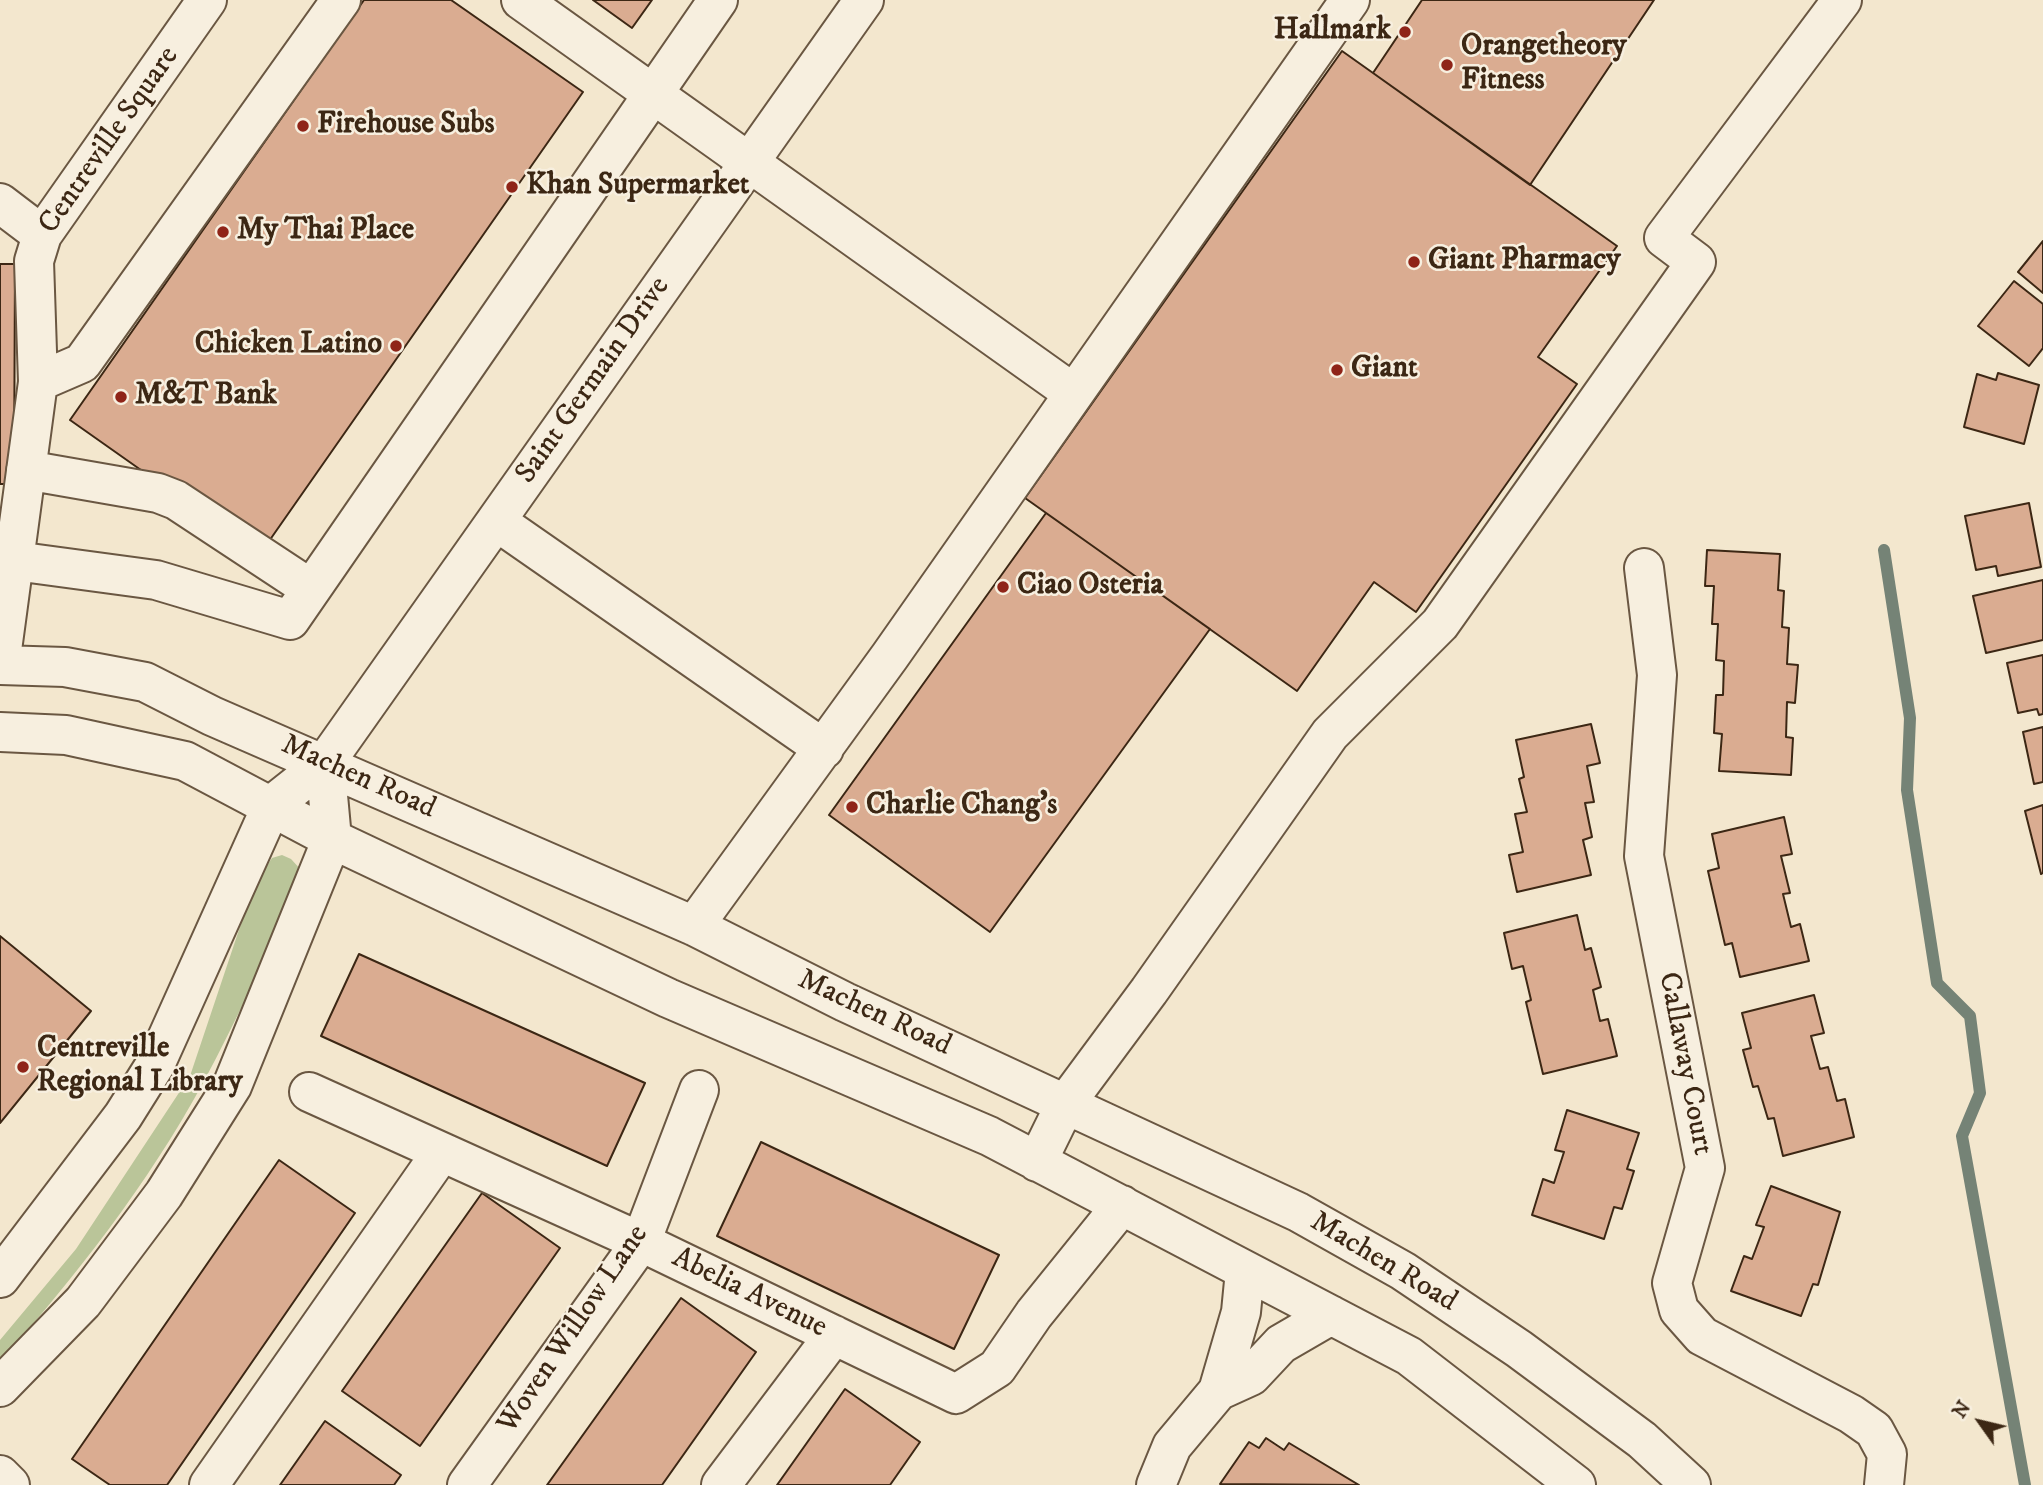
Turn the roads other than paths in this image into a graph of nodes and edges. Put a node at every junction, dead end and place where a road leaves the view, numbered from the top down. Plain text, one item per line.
1 (208, 0) edge
2 (341, 0) edge
3 (521, 0) edge
4 (718, 0) edge
5 (864, 0) edge
6 (1350, 0) edge
7 (1842, 0) edge
8 (651, 94) junction
9 (748, 164) junction
10 (0, 204) edge
11 (43, 235) junction
12 (38, 382) junction
13 (1073, 393) junction
14 (26, 470) junction
15 (10, 521) edge
16 (496, 521) junction
17 (15, 561) junction
18 (1644, 568) dead end
19 (311, 589) junction
20 (0, 665) edge
21 (0, 732) edge
22 (824, 748) junction
23 (325, 763) junction
24 (272, 805) junction
25 (332, 839) junction
26 (694, 926) junction
27 (699, 1090) dead end
28 (309, 1092) dead end
29 (1066, 1102) junction
30 (441, 1153) junction
31 (1037, 1162) junction
32 (1122, 1205) junction
33 (641, 1242) junction
34 (1245, 1271) junction
35 (0, 1278) edge
36 (1331, 1315) junction
37 (834, 1335) junction
38 (0, 1387) edge
39 (1217, 1391) junction
40 (0, 1475) edge
41 (10, 1485) edge
42 (209, 1485) edge
43 (467, 1485) edge
44 (721, 1485) edge
45 (1156, 1485) edge
46 (1576, 1485) edge
47 (1691, 1485) edge
48 (1884, 1485) edge

1 - 11 street, Centreville Square
2 - 12 street
3 - 8 street
4 - 8 street
5 - 9 street, Saint Germain Drive
6 - 13 street
7 - 29 street
8 - 9 street
8 - 19 street
9 - 13 street
9 - 16 street, Saint Germain Drive
10 - 11 street
11 - 12 street, Centreville Square
12 - 14 street, Centreville Square
13 - 22 street
14 - 15 street, Centreville Square
14 - 19 street
15 - 17 street, Centreville Square
16 - 22 street
16 - 23 street, Saint Germain Drive
17 - 19 street
17 - 20 street, Centreville Square
18 - 48 street, Callaway Court
20 - 23 street, Machen Road
21 - 24 street, Machen Road
22 - 26 street
23 - 24 street, Saint Germain Drive
23 - 25 street
23 - 26 street, Machen Road
24 - 25 street, Machen Road
24 - 35 street, Saint Germain Drive
25 - 31 street, Machen Road
25 - 38 street
26 - 29 street, Machen Road
27 - 33 street, Woven Willow Lane
28 - 30 street, Abelia Avenue
29 - 31 street
29 - 47 street, Machen Road
30 - 33 street, Abelia Avenue
30 - 42 street
31 - 32 street, Machen Road
32 - 34 street, Machen Road
32 - 37 street, Abelia Avenue
33 - 37 street, Abelia Avenue
33 - 43 street, Woven Willow Lane
34 - 36 street, Machen Road
34 - 39 street
36 - 39 street
36 - 46 street, Machen Road
37 - 44 street
39 - 45 street
40 - 41 street

